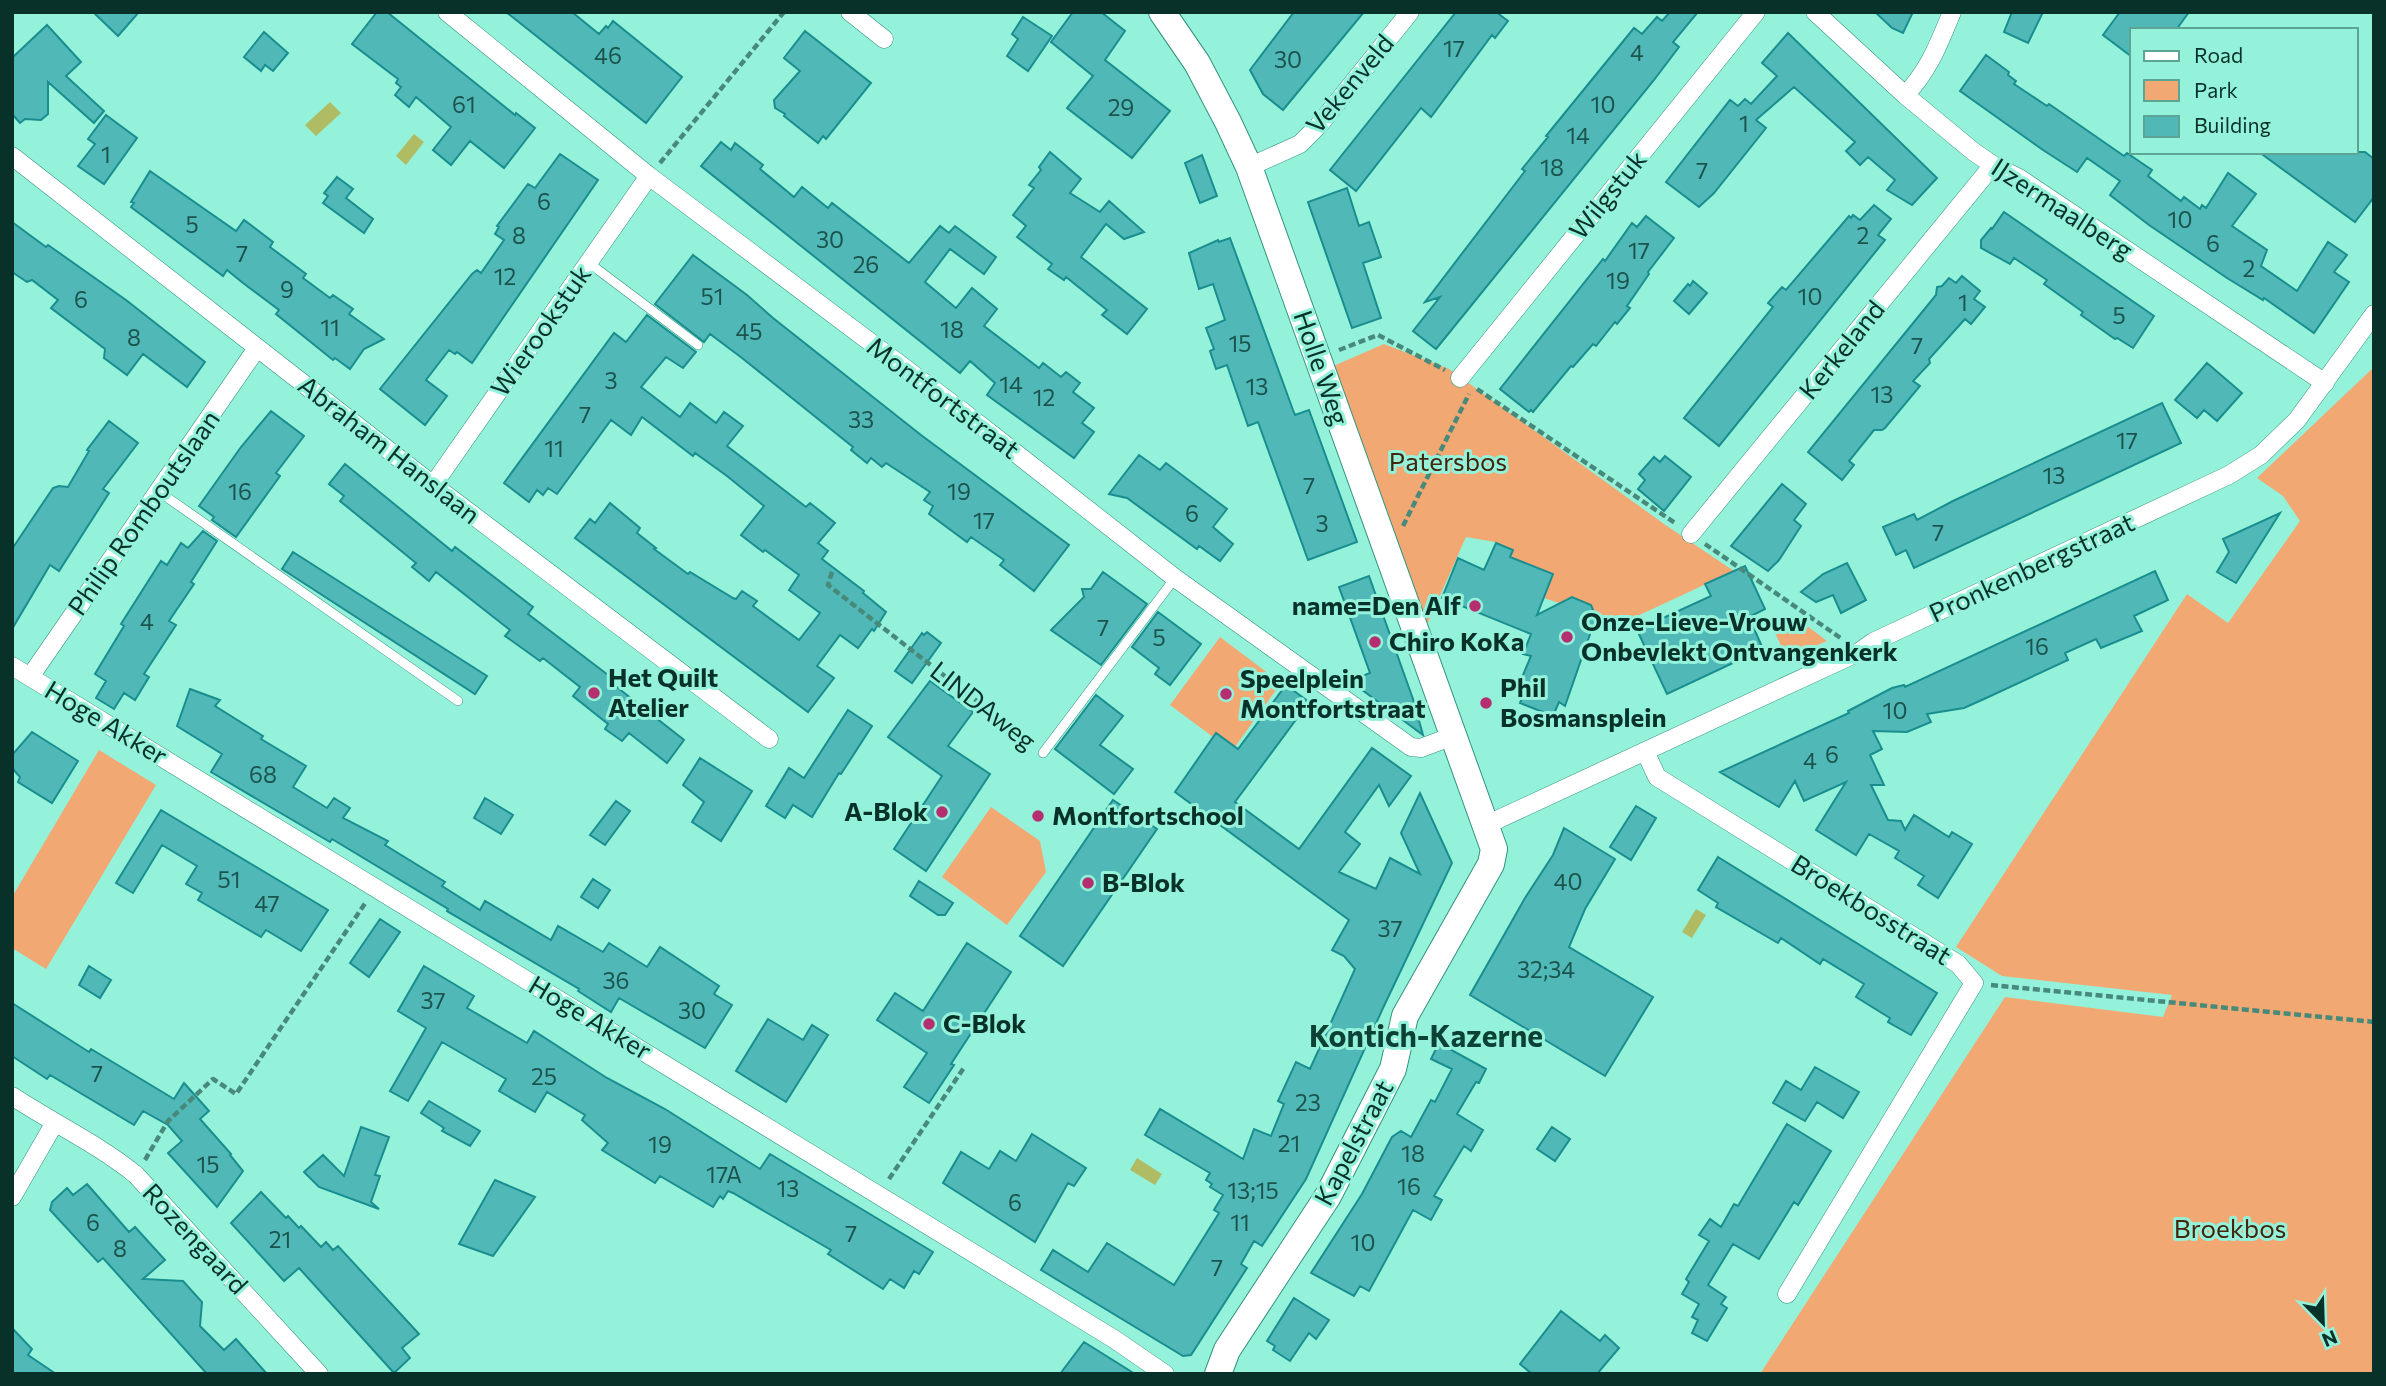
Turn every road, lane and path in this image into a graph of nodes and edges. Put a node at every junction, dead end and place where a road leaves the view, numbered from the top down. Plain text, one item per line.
1 (447, 12) edge
2 (784, 12) edge
3 (850, 12) edge
4 (1163, 12) edge
5 (1410, 12) edge
6 (1756, 12) edge
7 (1815, 12) edge
8 (1952, 12) edge
9 (884, 39) dead end
10 (1905, 95) junction
11 (12, 156) edge
12 (1993, 165) junction
13 (1249, 167) junction
14 (649, 176) junction
15 (589, 263) junction
16 (2374, 314) edge
17 (698, 345) dead end
18 (257, 348) junction
19 (1317, 358) junction
20 (1460, 377) junction
21 (2325, 383) junction
22 (433, 485) junction
23 (158, 491) junction
24 (1691, 534) junction
25 (1388, 557) junction
26 (832, 572) dead end
27 (1175, 578) junction
28 (1859, 652) junction
29 (12, 666) edge
30 (30, 677) junction
31 (458, 701) dead end
32 (1453, 736) junction
33 (769, 738) dead end
34 (1645, 751) junction
35 (1043, 753) joint
36 (1486, 825) junction
37 (376, 887) junction
38 (1974, 983) junction
39 (2374, 1022) edge
40 (965, 1066) dead end
41 (12, 1096) edge
42 (54, 1124) junction
43 (136, 1175) junction
44 (878, 1195) junction
45 (12, 1197) edge
46 (1787, 1294) dead end
47 (319, 1374) edge
48 (1165, 1374) edge
49 (1218, 1374) edge

1 - 14 street, Montfortstraat
2 - 14 path
3 - 9 street
4 - 13 street, Holle Weg
5 - 13 street, Vekenveld
6 - 20 street, Wilgstuk
7 - 10 street, IJzermaalberg
8 - 10 street
10 - 12 street, IJzermaalberg
11 - 18 street, Abraham Hanslaan
12 - 21 street, IJzermaalberg
12 - 24 street, Kerkeland
13 - 19 street, Holle Weg
14 - 15 street, Wierookstuk
14 - 27 street, Montfortstraat
15 - 17 lane
15 - 22 street, Wierookstuk
16 - 21 street, Pronkenbergstraat
18 - 22 street, Abraham Hanslaan
18 - 23 street, Philip Romboutslaan
19 - 20 path
19 - 25 street, Holle Weg
20 - 24 path
20 - 25 path
21 - 28 street, Pronkenbergstraat
22 - 33 street, Abraham Hanslaan
23 - 30 street, Philip Romboutslaan
23 - 31 lane
24 - 28 path
25 - 32 street, Holle Weg
26 - 35 path, LINDAweg
27 - 32 street, Montfortstraat
27 - 35 lane, LINDAweg
28 - 34 street, Pronkenbergstraat
29 - 30 street, Hoge Akker
30 - 37 street, Hoge Akker
32 - 36 street, Kapelstraat
34 - 36 street, Pronkenbergstraat
34 - 38 street, Broekbosstraat
36 - 49 street, Kapelstraat
37 - 43 path
37 - 44 street, Hoge Akker
38 - 39 path
38 - 46 street, Broekbosstraat
40 - 44 path
41 - 42 street, Rozengaard
42 - 43 street, Rozengaard
42 - 45 street
43 - 47 street, Rozengaard
44 - 48 street, Hoge Akker

